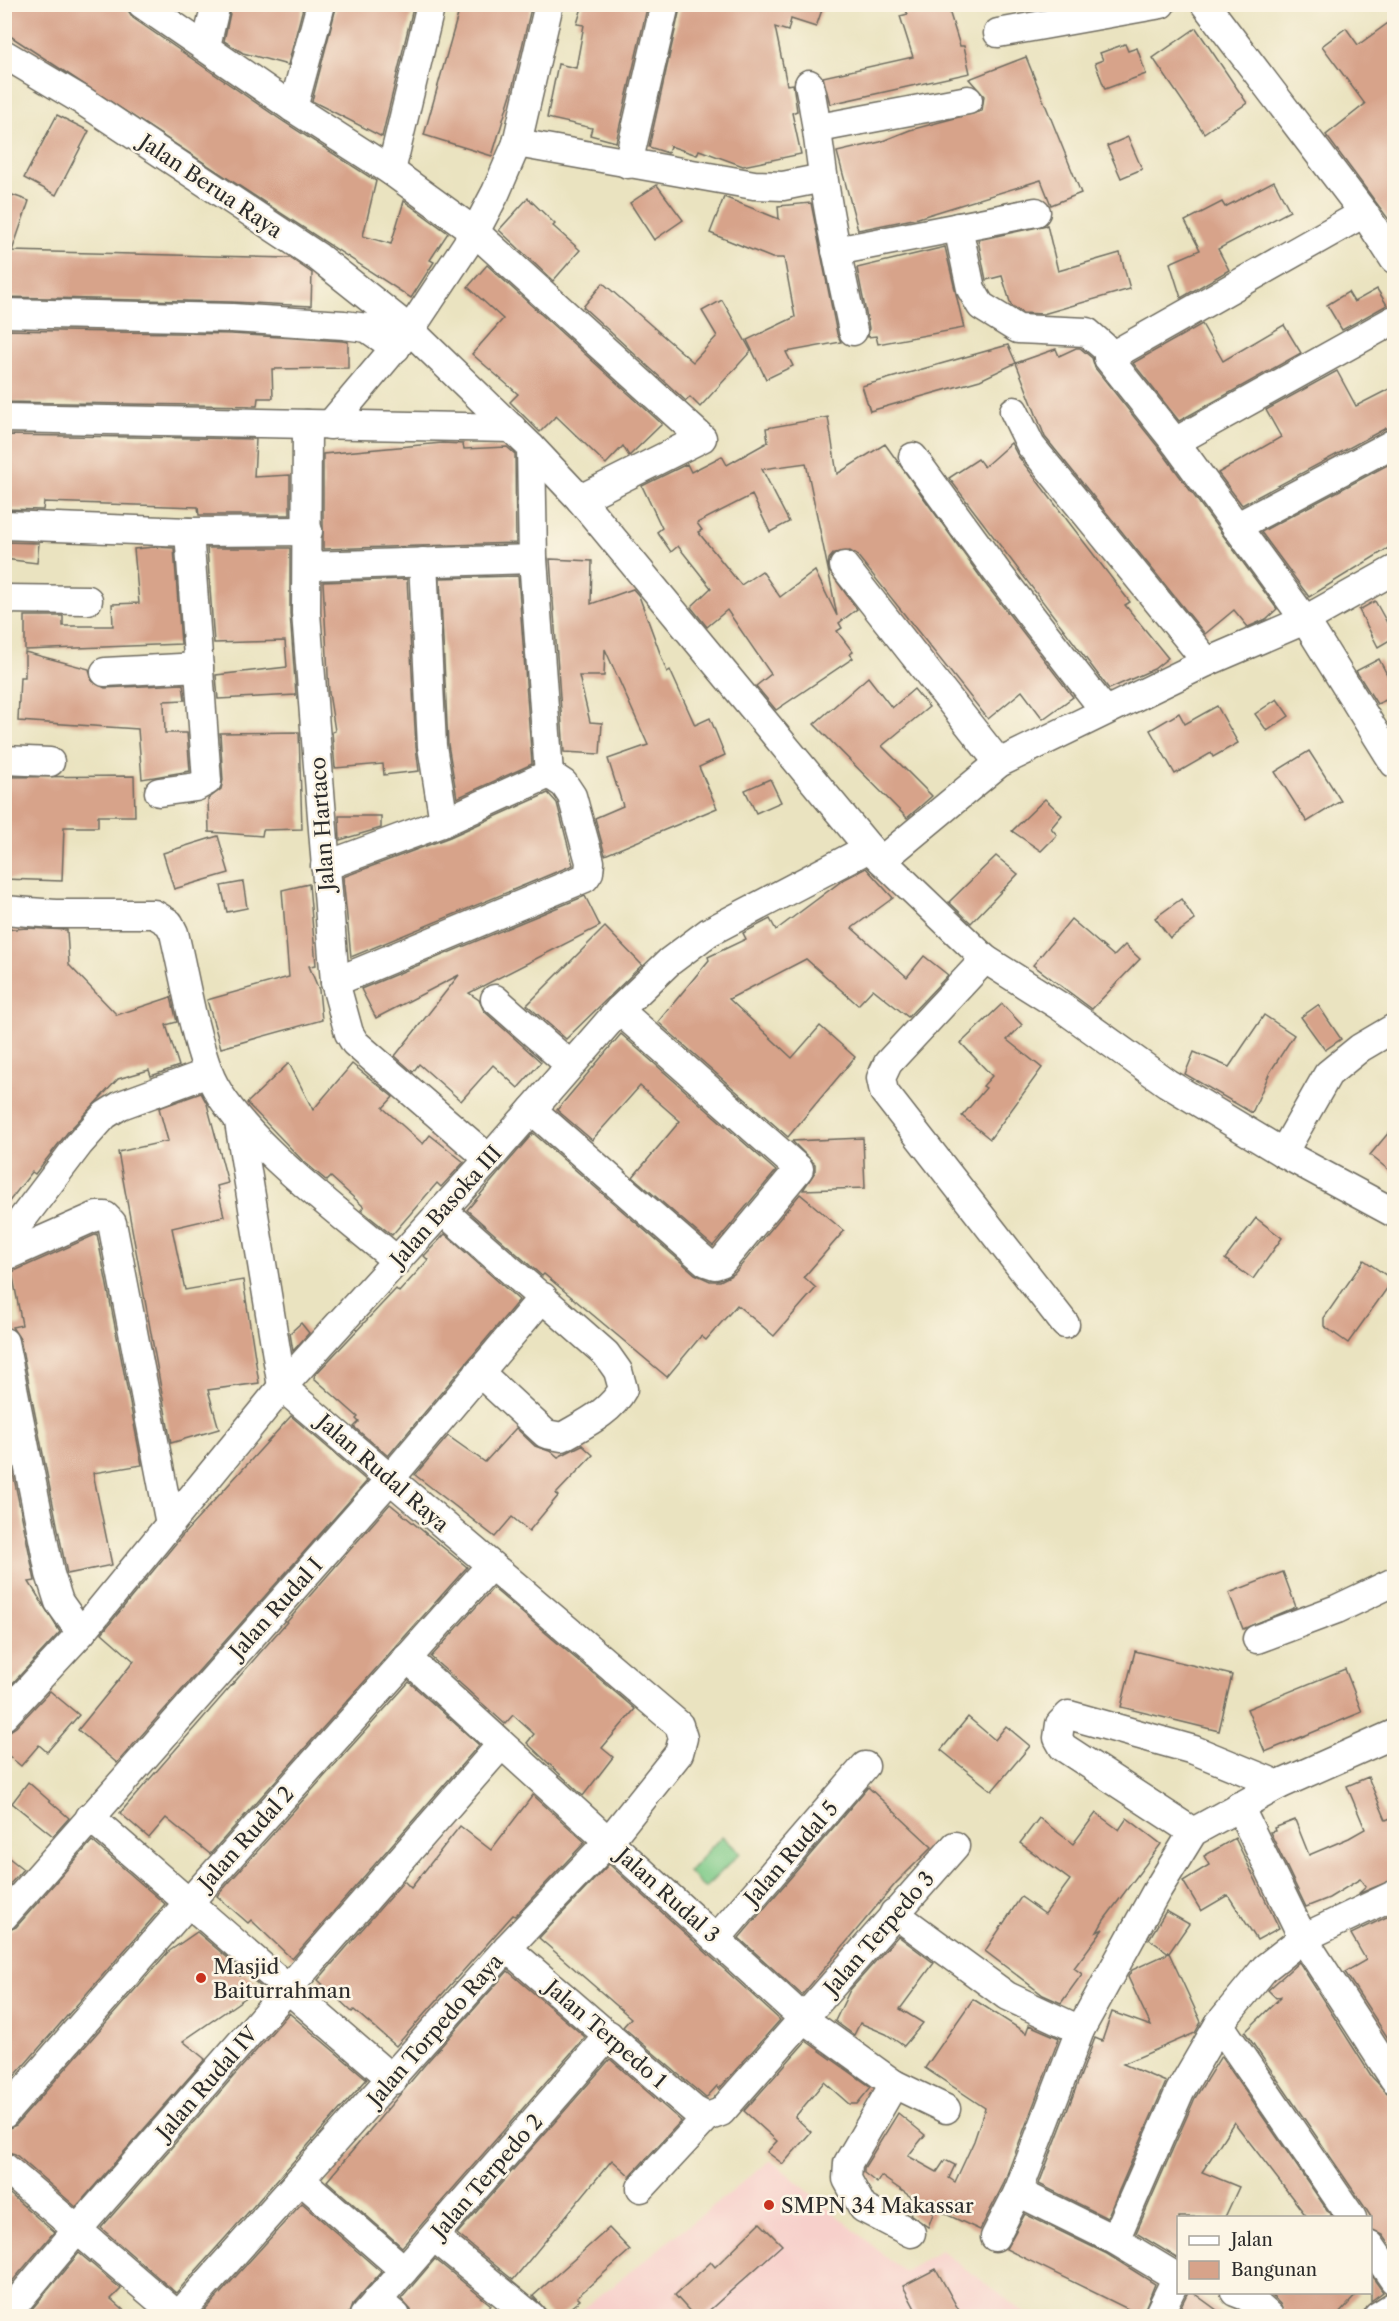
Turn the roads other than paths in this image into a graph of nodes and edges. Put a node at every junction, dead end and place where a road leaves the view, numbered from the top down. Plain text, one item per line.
1 (142, 4) edge
2 (216, 4) edge
3 (321, 4) edge
4 (431, 4) edge
5 (549, 4) edge
6 (665, 4) edge
7 (1161, 4) edge
8 (1205, 4) edge
9 (998, 33) dead end
10 (206, 46) junction
11 (4, 54) edge
12 (809, 84) dead end
13 (968, 100) dead end
14 (293, 108) junction
15 (819, 128) junction
16 (517, 143) junction
17 (628, 164) junction
18 (391, 171) junction
19 (824, 178) junction
20 (1036, 212) dead end
21 (1364, 213) junction
22 (958, 227) junction
23 (475, 232) junction
24 (836, 251) junction
25 (1395, 259) edge
26 (4, 313) edge
27 (1395, 320) edge
28 (853, 331) dead end
29 (403, 339) junction
30 (1103, 346) dead end
31 (1014, 411) dead end
32 (4, 418) edge
33 (319, 424) junction
34 (521, 438) junction
35 (1175, 442) junction
36 (1395, 443) edge
37 (914, 457) dead end
38 (580, 499) junction
39 (4, 525) edge
40 (1236, 526) junction
41 (308, 531) junction
42 (189, 532) junction
43 (533, 559) junction
44 (423, 562) junction
45 (308, 566) junction
46 (844, 567) dead end
47 (1395, 570) edge
48 (4, 599) edge
49 (88, 600) dead end
50 (1305, 620) junction
51 (1207, 662) junction
52 (199, 667) junction
53 (105, 672) dead end
54 (1105, 711) junction
55 (4, 760) edge
56 (50, 762) dead end
57 (999, 763) junction
58 (1395, 764) edge
59 (549, 774) junction
60 (159, 792) dead end
61 (444, 822) junction
62 (876, 854) junction
63 (325, 866) junction
64 (4, 910) edge
65 (985, 959) junction
66 (335, 982) junction
67 (495, 999) dead end
68 (619, 1010) junction
69 (1395, 1028) edge
70 (570, 1065) junction
71 (206, 1066) junction
72 (532, 1110) junction
73 (239, 1122) junction
74 (1283, 1153) junction
75 (489, 1159) junction
76 (442, 1210) junction
77 (1395, 1213) edge
78 (4, 1243) edge
79 (4, 1257) edge
80 (397, 1261) junction
81 (543, 1297) junction
82 (1065, 1324) dead end
83 (4, 1342) edge
84 (479, 1372) junction
85 (282, 1387) junction
86 (390, 1479) junction
87 (170, 1524) junction
88 (491, 1565) junction
89 (1395, 1582) edge
90 (81, 1633) junction
91 (1257, 1639) dead end
92 (407, 1658) junction
93 (4, 1716) edge
94 (1395, 1734) edge
95 (683, 1738) joint
96 (501, 1745) junction
97 (865, 1766) dead end
98 (1279, 1785) junction
99 (1239, 1806) junction
100 (90, 1817) junction
101 (1193, 1832) junction
102 (608, 1842) junction
103 (955, 1846) dead end
104 (1395, 1895) edge
105 (190, 1901) junction
106 (894, 1913) junction
107 (4, 1916) edge
108 (1303, 1938) junction
109 (716, 1939) junction
110 (507, 1948) junction
111 (289, 1989) junction
112 (805, 2020) junction
113 (1219, 2024) junction
114 (1080, 2030) junction
115 (609, 2036) junction
116 (1395, 2079) edge
117 (393, 2080) junction
118 (894, 2084) junction
119 (946, 2109) dead end
120 (4, 2114) edge
121 (707, 2117) junction
122 (4, 2167) edge
123 (301, 2180) junction
124 (641, 2188) dead end
125 (1018, 2192) junction
126 (1351, 2216) edge
127 (77, 2230) junction
128 (911, 2233) dead end
129 (434, 2237) junction
130 (995, 2237) dead end
131 (1115, 2240) junction
132 (1372, 2246) edge
133 (404, 2270) junction
134 (1177, 2276) edge
135 (1177, 2279) edge
136 (1395, 2280) edge
137 (1240, 2294) edge
138 (1395, 2306) edge
139 (379, 2311) edge
140 (5, 2316) edge
141 (178, 2316) edge
142 (531, 2316) edge
143 (1158, 2316) edge
144 (1269, 2316) edge
145 (1378, 2316) edge

1 - 10 street
2 - 10 street
3 - 14 street
4 - 18 street
5 - 16 street
6 - 17 street
7 - 9 street
8 - 21 street
10 - 14 street
11 - 29 street, Jalan Berua Raya
12 - 15 street
13 - 15 street
14 - 18 street
15 - 19 street
16 - 17 street
16 - 23 street
17 - 19 street
18 - 23 street
19 - 24 street
20 - 22 street
21 - 25 street
21 - 35 street
22 - 24 street
22 - 30 street
23 - 29 street
23 - 38 street
24 - 28 street
26 - 29 street
27 - 35 street
29 - 33 street
29 - 34 street
31 - 51 street
32 - 33 street
33 - 34 street
33 - 41 street, Jalan Hartaco
34 - 38 street
34 - 43 street
35 - 40 street
36 - 40 street
37 - 54 street
38 - 62 street
39 - 42 street
40 - 50 street
41 - 42 street
41 - 45 street, Jalan Hartaco
42 - 52 street
43 - 44 street
43 - 59 street
44 - 45 street
44 - 61 street
45 - 63 street, Jalan Hartaco
46 - 57 street
47 - 50 street, Jalan Basoka III
48 - 49 street
50 - 51 street, Jalan Basoka III
50 - 58 street
51 - 54 street, Jalan Basoka III
52 - 53 street
52 - 60 street
54 - 57 street, Jalan Basoka III
55 - 56 street
57 - 62 street, Jalan Basoka III
59 - 61 street
59 - 66 street
61 - 63 street
62 - 65 street
62 - 68 street, Jalan Basoka III
63 - 66 street, Jalan Hartaco
64 - 71 street
65 - 74 street
65 - 82 street
66 - 75 street, Jalan Hartaco
67 - 70 street
68 - 70 street, Jalan Basoka III
68 - 72 street
69 - 74 street
70 - 72 street, Jalan Basoka III
71 - 73 street
71 - 78 street
72 - 75 street, Jalan Basoka III
73 - 80 street
73 - 85 street
74 - 77 street
75 - 76 street, Jalan Basoka III
76 - 80 street, Jalan Basoka III
76 - 81 street
79 - 87 street
80 - 85 street, Jalan Basoka III
81 - 84 street, Jalan Rudal I
81 - 84 street
83 - 90 street
84 - 86 street, Jalan Rudal I
85 - 86 street, Jalan Rudal Raya
85 - 87 street, Jalan Basoka III
86 - 88 street, Jalan Rudal Raya
86 - 100 street, Jalan Rudal I
87 - 90 street, Jalan Basoka III
88 - 92 street, Jalan Rudal 2
88 - 95 street, Jalan Rudal Raya
89 - 91 street
90 - 93 street, Jalan Basoka III
92 - 96 street, Jalan Rudal 3
92 - 105 street, Jalan Rudal 2
94 - 98 street
95 - 102 street, Jalan Torpedo Raya
96 - 102 street, Jalan Rudal 3
96 - 111 street, Jalan Rudal IV
97 - 109 street, Jalan Rudal 5
98 - 99 street
98 - 101 street
99 - 101 street
99 - 108 street
100 - 105 street
100 - 107 street, Jalan Rudal I
101 - 114 street
102 - 109 street, Jalan Rudal 3
102 - 110 street, Jalan Torpedo Raya
103 - 106 street, Jalan Terpedo 3
104 - 108 street
105 - 111 street
105 - 120 street, Jalan Rudal 2
106 - 112 street, Jalan Terpedo 3
106 - 114 street
108 - 113 street
108 - 116 street
109 - 112 street, Jalan Rudal 3
110 - 115 street, Jalan Terpedo 1
110 - 117 street, Jalan Torpedo Raya
111 - 117 street
111 - 127 street, Jalan Rudal IV
112 - 118 street, Jalan Rudal 3
112 - 121 street, Jalan Terpedo 3
113 - 126 street
113 - 131 street
114 - 125 street
115 - 121 street, Jalan Terpedo 1
115 - 129 street, Jalan Terpedo 2
117 - 123 street, Jalan Torpedo Raya
118 - 119 street, Jalan Rudal 3
118 - 128 street
121 - 124 street, Jalan Terpedo 3
122 - 127 street
123 - 133 street
123 - 141 street, Jalan Torpedo Raya
125 - 130 street
125 - 131 street
127 - 140 street, Jalan Rudal IV
127 - 141 street
129 - 133 street, Jalan Terpedo 2
129 - 142 street
131 - 134 street
132 - 136 street
133 - 139 street, Jalan Terpedo 2
135 - 143 street
137 - 144 street
138 - 145 street

